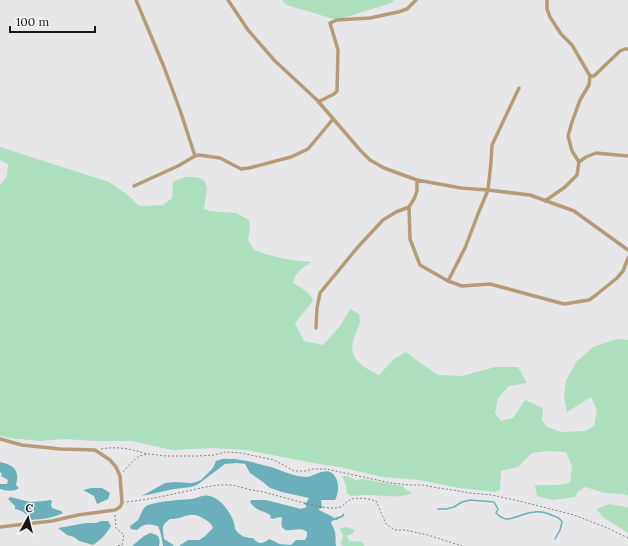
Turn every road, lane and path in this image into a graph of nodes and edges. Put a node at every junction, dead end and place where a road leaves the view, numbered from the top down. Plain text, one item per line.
1 (136, 0) edge
2 (228, 0) edge
3 (416, 0) edge
4 (547, 0) edge
5 (628, 49) edge
6 (590, 76) junction
7 (519, 88) dead end
8 (318, 102) junction
9 (333, 119) junction
10 (195, 156) junction
11 (628, 156) edge
12 (579, 162) junction
13 (417, 180) junction
14 (134, 186) dead end
15 (488, 190) junction
16 (545, 201) junction
17 (408, 207) junction
18 (628, 251) edge
19 (628, 258) edge
20 (448, 281) junction
21 (316, 328) dead end
22 (0, 439) edge
23 (95, 450) junction
24 (148, 454) junction
25 (120, 476) junction
26 (122, 503) junction
27 (115, 510) junction
28 (0, 527) edge
29 (628, 538) edge
30 (116, 546) edge
31 (462, 546) edge

1 - 10 lane
2 - 8 lane
3 - 8 lane
4 - 6 lane
5 - 6 lane
6 - 12 lane
7 - 15 lane
8 - 9 lane
9 - 10 lane
9 - 13 lane
10 - 14 lane
11 - 12 lane
12 - 16 lane
13 - 15 lane
13 - 17 lane
15 - 16 lane
15 - 20 lane
16 - 18 lane
17 - 20 lane
17 - 21 lane
19 - 20 lane
22 - 23 lane
23 - 24 path
23 - 25 lane
24 - 25 path
24 - 29 path
25 - 26 lane
26 - 27 lane
26 - 31 path
27 - 28 lane
27 - 30 path

